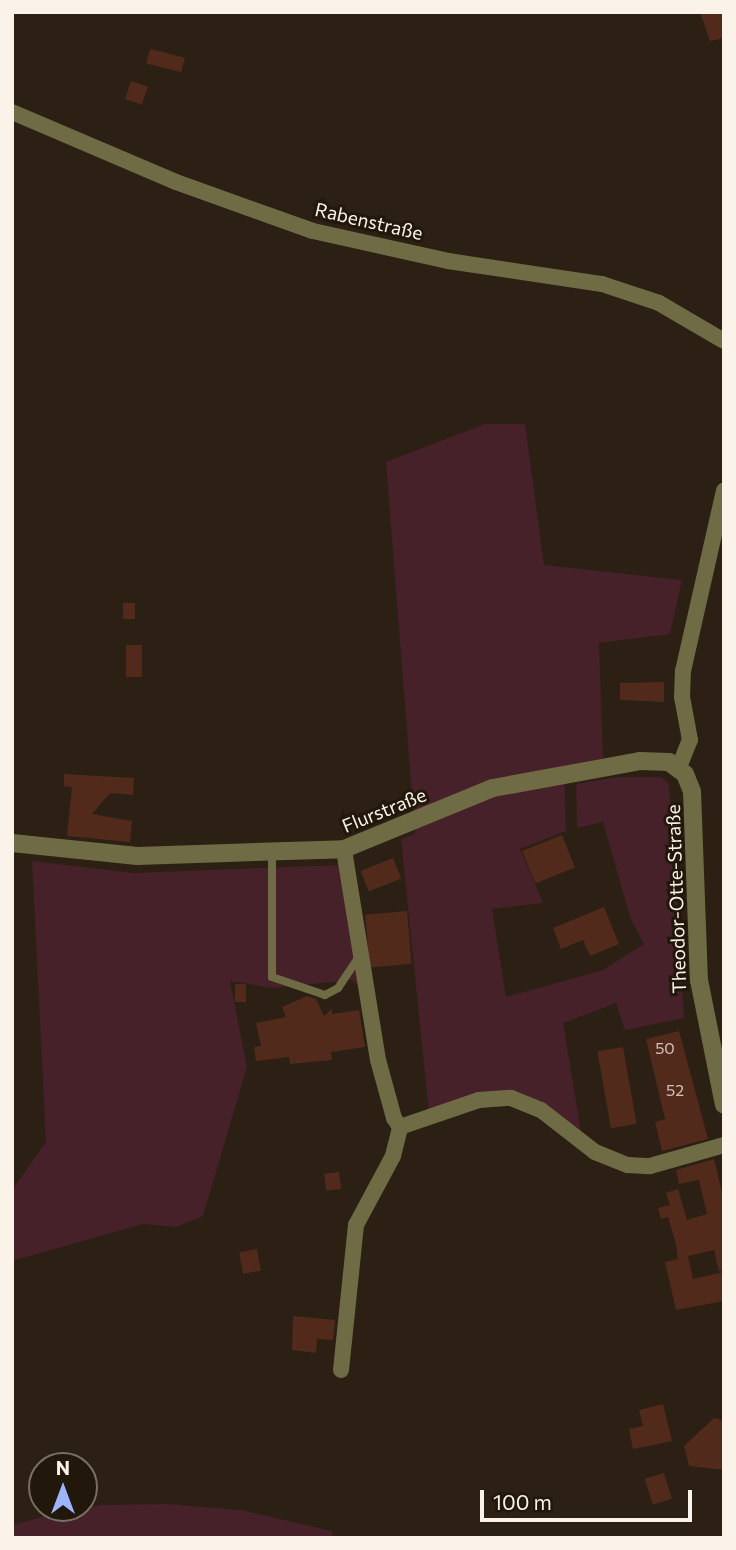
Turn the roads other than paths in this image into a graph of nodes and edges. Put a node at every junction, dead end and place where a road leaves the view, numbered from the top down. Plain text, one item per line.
1 (12, 112) edge
2 (724, 341) edge
3 (724, 491) edge
4 (679, 767) junction
5 (12, 844) edge
6 (344, 849) junction
7 (272, 853) junction
8 (360, 955) junction
9 (724, 1105) edge
10 (400, 1127) junction
11 (724, 1145) edge
12 (341, 1370) dead end

1 - 2 street, Rabenstraße
3 - 4 street
4 - 6 street, Flurstraße
4 - 9 street, Theodor-Otte-Straße
5 - 7 street, Flurstraße
6 - 7 street, Flurstraße
6 - 8 street
7 - 8 lane
8 - 10 street
10 - 11 street
10 - 12 street

